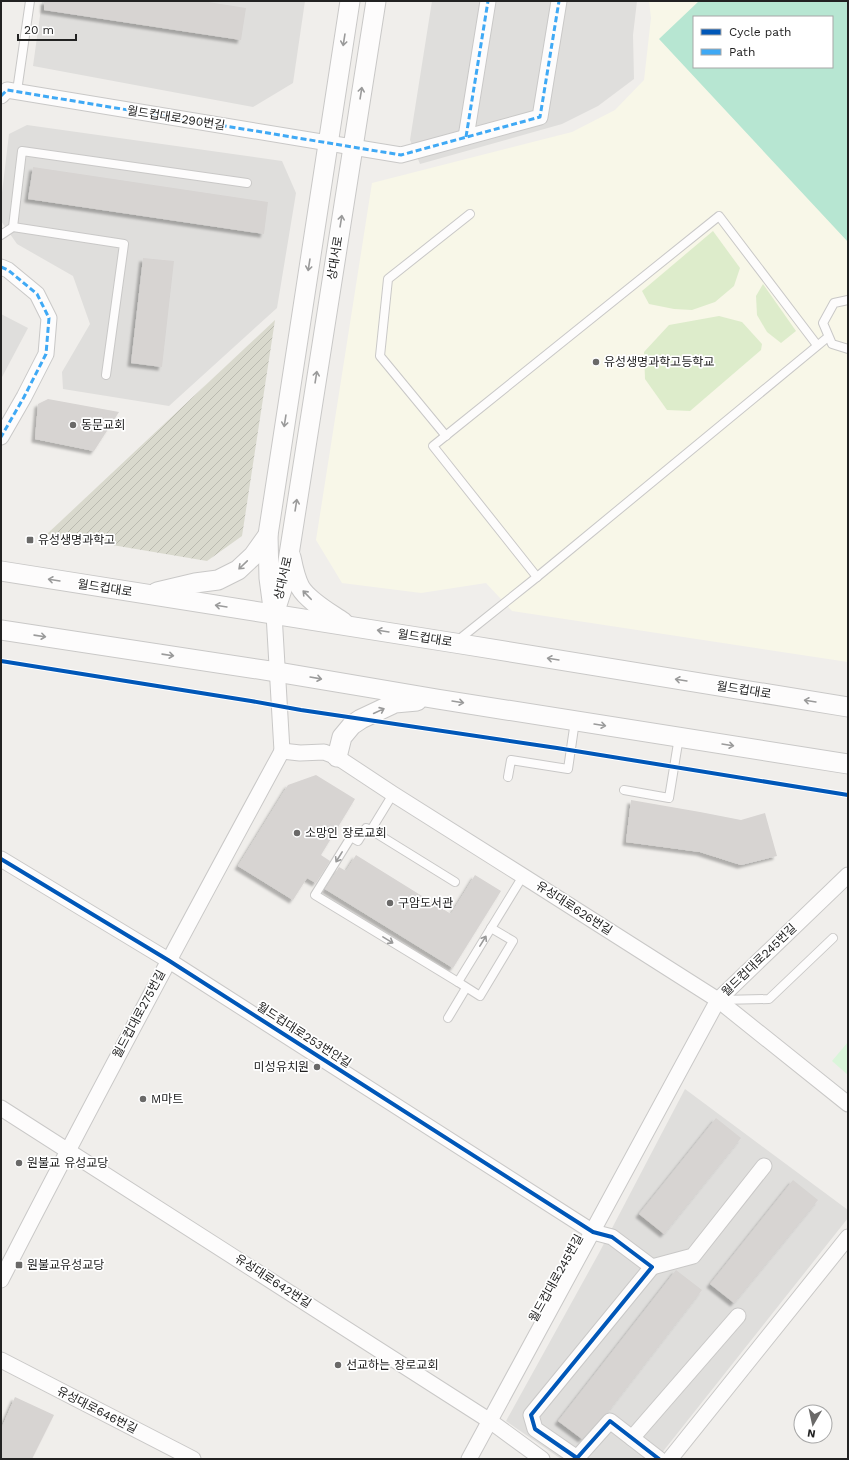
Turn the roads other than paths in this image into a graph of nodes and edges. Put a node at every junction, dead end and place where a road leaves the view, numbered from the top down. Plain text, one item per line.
1 (30, 1) edge
2 (350, 1) edge
3 (376, 1) edge
4 (488, 1) edge
5 (559, 1) edge
6 (17, 92) junction
7 (1, 96) edge
8 (466, 137) junction
9 (328, 143) junction
10 (352, 147) junction
11 (247, 183) dead end
12 (470, 214) dead end
13 (13, 227) junction
14 (1, 235) edge
15 (1, 267) edge
16 (848, 300) edge
17 (828, 337) junction
18 (817, 345) junction
19 (848, 349) edge
20 (106, 376) dead end
21 (1, 436) edge
22 (446, 436) junction
23 (268, 535) junction
24 (290, 544) junction
25 (1, 571) edge
26 (537, 577) junction
27 (148, 595) junction
28 (274, 614) junction
29 (350, 626) junction
30 (1, 630) edge
31 (455, 643) junction
32 (277, 672) junction
33 (437, 699) junction
34 (848, 707) edge
35 (575, 721) junction
36 (679, 737) junction
37 (282, 751) junction
38 (337, 757) junction
39 (848, 764) edge
40 (508, 777) dead end
41 (624, 790) dead end
42 (393, 794) junction
43 (371, 830) junction
44 (1, 859) edge
45 (848, 875) edge
46 (523, 876) junction
47 (454, 882) dead end
48 (491, 928) junction
49 (833, 938) dead end
50 (168, 960) junction
51 (458, 982) junction
52 (466, 988) junction
53 (718, 1000) junction
54 (448, 1018) dead end
55 (848, 1104) edge
56 (1, 1108) edge
57 (68, 1149) junction
58 (764, 1166) dead end
59 (593, 1232) junction
60 (848, 1238) edge
61 (652, 1267) junction
62 (1, 1280) edge
63 (738, 1316) dead end
64 (1, 1360) edge
65 (490, 1421) junction
66 (632, 1438) junction
67 (193, 1459) edge
68 (469, 1459) edge
69 (542, 1459) edge
70 (659, 1459) edge
71 (670, 1459) edge

1 - 6 lane
2 -> 9 street, 상대서로
10 -> 3 street, 상대서로
4 - 8 street
5 - 8 street, 월드컵대로290번길
6 - 7 street, 월드컵대로290번길
6 - 9 street, 월드컵대로290번길
8 - 10 street, 월드컵대로290번길
9 - 10 street, 월드컵대로290번길
9 -> 23 street, 상대서로
24 -> 10 street, 상대서로
11 - 13 lane
12 - 22 lane
13 - 14 lane
13 - 20 lane
15 - 21 street
16 - 17 lane
17 - 18 lane
17 - 19 lane
18 - 22 lane
18 - 26 lane
22 - 26 lane
23 -> 27 street
23 - 28 street, 상대서로
24 - 28 street, 상대서로
29 -> 24 street
27 -> 25 street, 월드컵대로
26 - 31 lane
28 -> 27 street, 월드컵대로
28 - 29 street, 월드컵대로
28 - 32 street
31 -> 29 street, 월드컵대로
30 -> 32 street
34 -> 31 street, 월드컵대로
32 -> 33 street
32 - 37 street
33 -> 35 street
38 -> 33 street
35 -> 36 street
35 - 40 lane
36 -> 39 street
36 - 41 lane
37 - 38 street, 유성대로626번길
37 - 50 street, 월드컵대로275번길
38 - 42 street, 유성대로626번길
42 - 43 lane
42 - 46 street, 유성대로626번길
43 - 47 lane
43 -> 51 lane
44 - 50 street, 월드컵대로253번안길
45 - 53 street, 월드컵대로245번길
46 - 48 lane
46 - 53 street, 유성대로626번길
51 -> 48 lane
48 - 52 lane
49 - 53 lane
50 - 57 street, 월드컵대로275번길
50 - 59 street, 월드컵대로253번안길
51 - 52 lane
52 - 54 lane
53 - 55 street, 유성대로626번길
53 - 59 street, 월드컵대로245번길
56 - 57 street, 유성대로642번길
57 - 62 street, 월드컵대로275번길
57 - 65 street, 유성대로642번길
58 - 61 street
59 - 61 street, 월드컵대로253번안길
59 - 65 street, 월드컵대로245번길
60 - 71 street
61 - 66 street
63 - 66 street
64 - 67 street, 유성대로646번길
65 - 68 street, 월드컵대로245번길
65 - 69 street, 유성대로642번길
66 - 70 street

